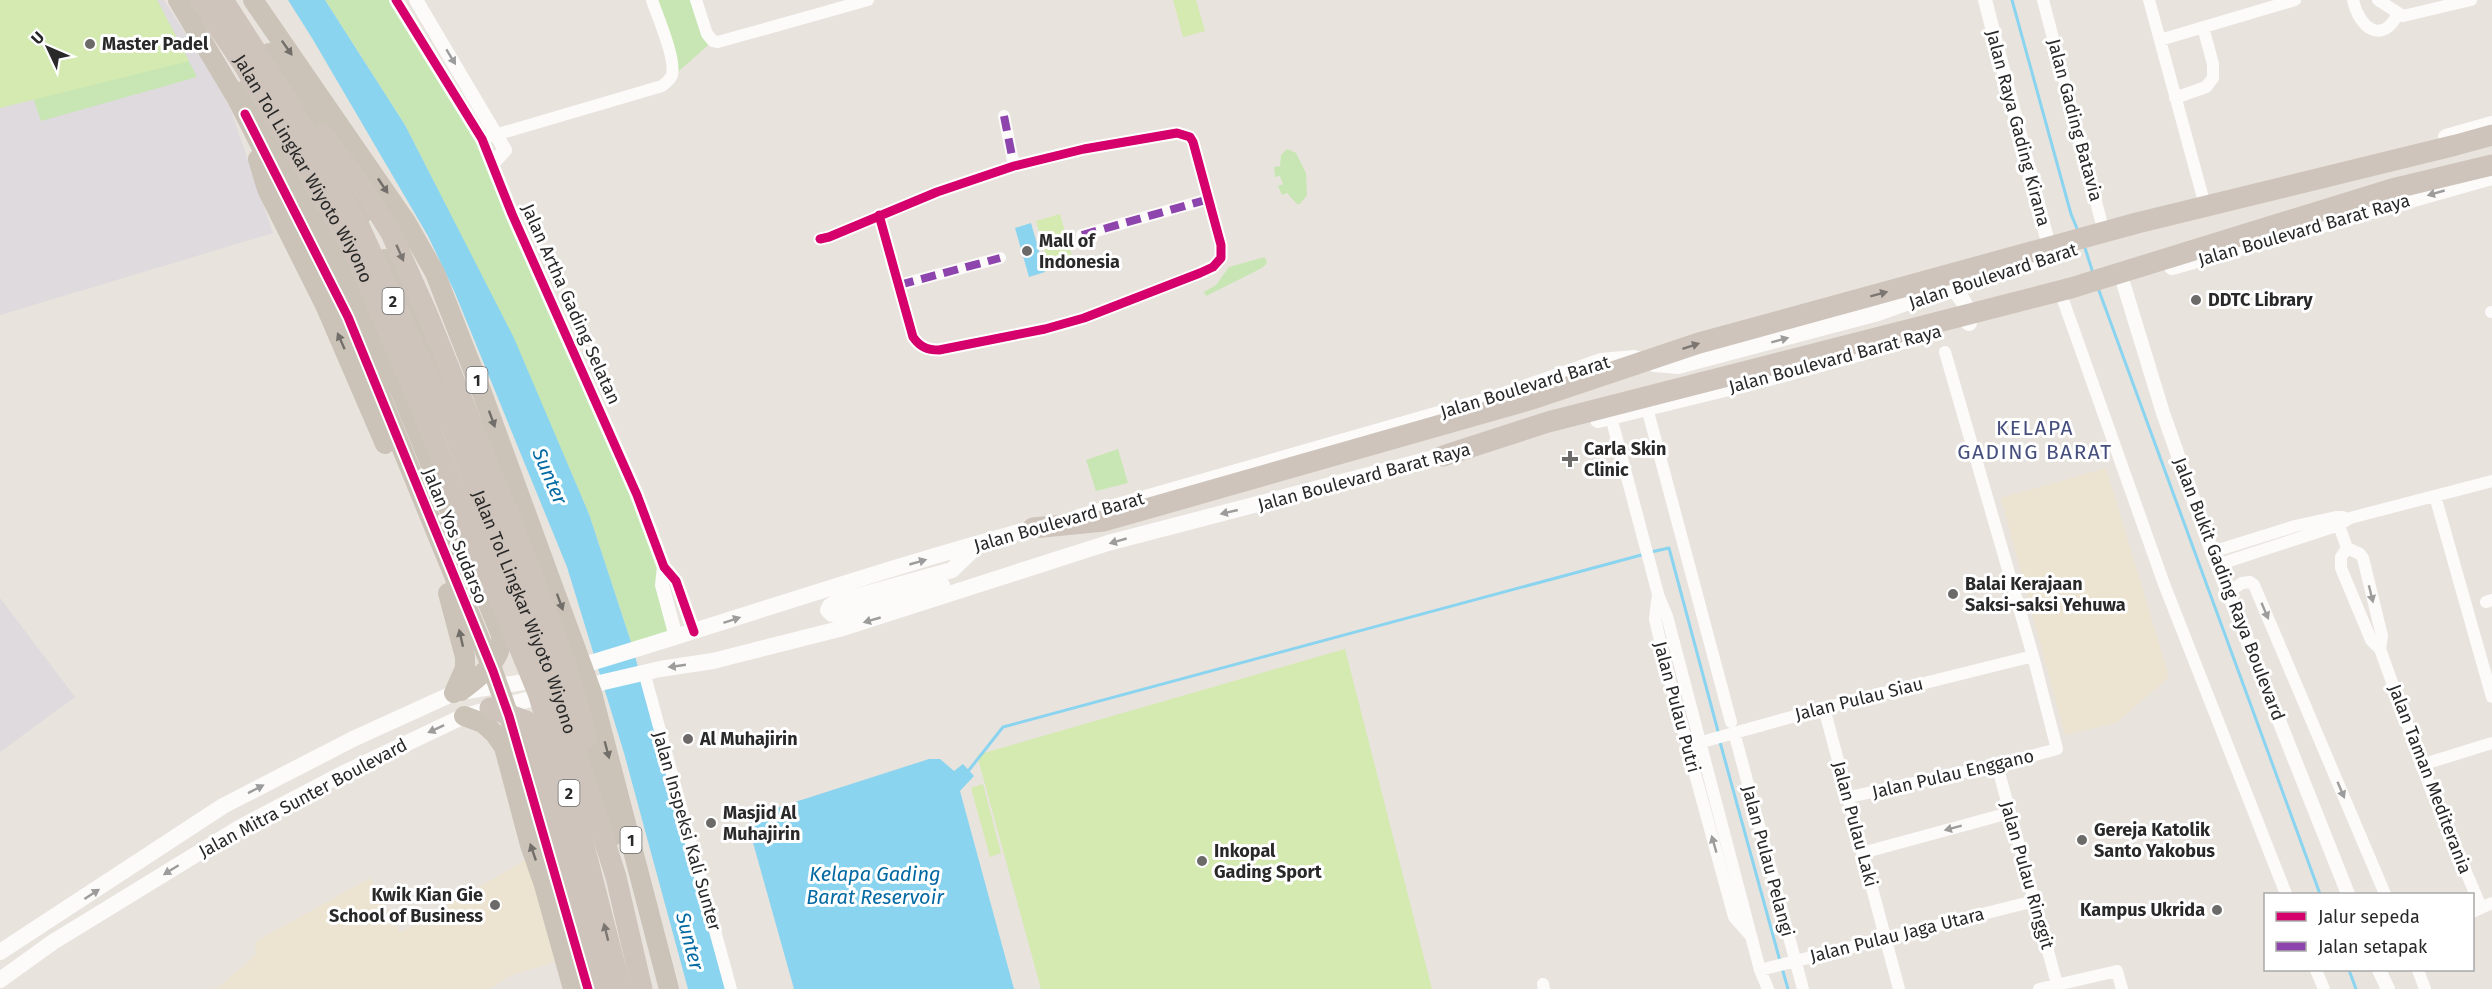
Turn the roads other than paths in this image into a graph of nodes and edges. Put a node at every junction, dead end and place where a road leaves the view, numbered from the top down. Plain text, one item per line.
1 (178, 0) edge
2 (188, 0) edge
3 (200, 0) edge
4 (223, 0) edge
5 (235, 0) edge
6 (253, 0) edge
7 (396, 0) edge
8 (416, 0) edge
9 (652, 0) edge
10 (696, 0) edge
11 (868, 0) edge
12 (1985, 0) edge
13 (2043, 0) edge
14 (2149, 0) edge
15 (2295, 0) edge
16 (2353, 0) edge
17 (2378, 0) edge
18 (2471, 0) edge
19 (2454, 2) edge
20 (2398, 13) junction
21 (2202, 27) junction
22 (2160, 40) junction
23 (218, 66) junction
24 (2175, 98) junction
25 (244, 114) junction
26 (1004, 116) dead end
27 (2492, 123) edge
28 (496, 133) junction
29 (323, 134) junction
30 (2492, 135) edge
31 (482, 139) junction
32 (492, 164) junction
33 (2492, 165) edge
34 (1014, 166) junction
35 (2492, 177) edge
36 (1209, 199) junction
37 (2206, 209) junction
38 (879, 215) junction
39 (1082, 235) dead end
40 (820, 239) dead end
41 (2100, 242) junction
42 (2056, 255) junction
43 (1000, 258) dead end
44 (2120, 280) junction
45 (898, 285) junction
46 (1951, 286) junction
47 (2069, 295) junction
48 (1969, 323) junction
49 (1945, 352) dead end
50 (401, 393) junction
51 (1647, 408) junction
52 (1611, 417) junction
53 (1443, 456) junction
54 (2492, 481) edge
55 (2435, 496) junction
56 (2338, 521) junction
57 (1174, 525) joint
58 (1033, 528) junction
59 (979, 544) junction
60 (2347, 548) junction
61 (1082, 551) junction
62 (2214, 558) junction
63 (664, 567) junction
64 (2227, 593) junction
65 (537, 617) junction
66 (694, 632) junction
67 (501, 635) junction
68 (676, 637) junction
69 (2380, 650) junction
70 (2033, 656) junction
71 (594, 662) joint
72 (565, 670) junction
73 (643, 673) junction
74 (591, 685) junction
75 (457, 692) junction
76 (2492, 697) edge
77 (490, 708) junction
78 (1824, 708) junction
79 (464, 716) junction
80 (1731, 730) junction
81 (1697, 743) junction
82 (2492, 743) edge
83 (1996, 765) junction
84 (2421, 765) junction
85 (1849, 797) junction
86 (2009, 813) junction
87 (1862, 853) junction
88 (616, 877) junction
89 (2286, 893) edge
90 (2348, 893) edge
91 (2385, 893) edge
92 (2034, 901) junction
93 (2482, 907) edge
94 (42, 925) junction
95 (1886, 939) junction
96 (20, 940) junction
97 (53, 942) junction
98 (0, 952) edge
99 (31, 957) junction
100 (1793, 961) junction
101 (1763, 969) junction
102 (2317, 971) edge
103 (2380, 971) edge
104 (2419, 971) edge
105 (0, 980) edge
106 (2057, 984) junction
107 (573, 989) edge
108 (588, 989) edge
109 (601, 989) edge
110 (621, 989) edge
111 (642, 989) edge
112 (653, 989) edge
113 (669, 989) edge
114 (732, 989) edge
115 (1768, 989) edge
116 (1803, 989) edge
117 (1899, 989) edge
118 (2039, 989) edge
119 (2122, 989) edge
120 (2324, 989) edge
121 (2388, 989) edge
122 (2425, 989) edge

1 - 23 highway, Jalan Yos Sudarso
2 - 50 highway
110 -> 3 highway, Jalan Tol Lingkar Wiyoto Wiyono / 2
4 - 88 highway, Jalan Tol Lingkar Wiyoto Wiyono / 2
5 - 29 highway
6 -> 113 highway, 1
7 - 31 street, Jalan Artha Gading Selatan
8 -> 28 street
9 - 28 street
10 - 11 street
12 - 42 street, Jalan Raya Gading Kirana
13 - 41 street, Jalan Gading Batavia
14 - 22 street
15 - 21 street
16 - 20 street
17 - 20 street
18 - 19 street
19 - 20 street
21 - 22 street
21 - 24 street
22 - 24 street
23 - 25 highway, Jalan Yos Sudarso
23 - 50 highway
24 - 37 street
75 -> 25 highway
25 - 108 highway, Jalan Yos Sudarso
26 - 34 street
27 - 37 main road, Jalan Boulevard Barat
28 - 31 street
28 - 32 street
29 - 65 highway
29 -> 88 highway
58 -> 30 highway
31 - 32 street, Jalan Artha Gading Selatan
32 - 63 street, Jalan Artha Gading Selatan
33 - 53 highway
34 - 36 street
34 - 38 street
35 -> 44 main road, Jalan Boulevard Barat Raya
36 - 39 street
36 - 45 street
37 - 41 main road, Jalan Boulevard Barat
38 - 40 street
38 - 45 street
41 - 42 main road, Jalan Boulevard Barat
42 - 46 main road, Jalan Boulevard Barat
43 - 45 street
44 - 47 main road, Jalan Boulevard Barat Raya
44 - 62 street, Jalan Bukit Gading Raya Boulevard
46 - 48 main road
58 -> 46 main road, Jalan Boulevard Barat
47 - 48 main road, Jalan Boulevard Barat Raya
47 - 89 street
48 - 51 main road, Jalan Boulevard Barat Raya
49 - 70 street
50 - 67 highway
51 - 52 main road, Jalan Boulevard Barat Raya
51 - 80 street, Jalan Pulau Pelangi
52 - 53 main road, Jalan Boulevard Barat Raya
52 - 81 street, Jalan Pulau Putri
53 -> 57 main road, Jalan Boulevard Barat Raya
54 - 55 street
55 - 56 street
55 - 76 street
56 - 60 street, Jalan Taman Mediterania
56 - 62 street
57 -> 61 main road, Jalan Boulevard Barat
58 - 59 main road, Jalan Boulevard Barat
59 - 61 main road
66 -> 59 main road, Jalan Boulevard Barat
60 - 69 street, Jalan Taman Mediterania
60 -> 69 street, Jalan Taman Mediterania
61 -> 73 main road, Jalan Boulevard Barat
62 - 64 street, Jalan Bukit Gading Raya Boulevard
63 - 66 street, Jalan Artha Gading Selatan
63 - 68 street, Jalan Artha Gading Selatan
64 - 90 street, Jalan Bukit Gading Raya Boulevard
64 -> 91 street
65 - 67 highway
65 - 72 highway
66 - 68 main road, Jalan Boulevard Barat
67 - 75 highway
68 - 71 main road, Jalan Boulevard Barat
69 - 84 street, Jalan Taman Mediterania
70 - 78 street, Jalan Pulau Siau
70 - 83 street, Jalan Pulau Enggano
71 - 72 main road, Jalan Mitra Sunter Boulevard
72 - 75 main road, Jalan Mitra Sunter Boulevard
73 - 74 main road, Jalan Boulevard Barat
73 - 114 street, Jalan Inspeksi Kali Sunter
74 - 77 main road, Jalan Mitra Sunter Boulevard
74 - 112 highway
94 -> 75 main road, Jalan Mitra Sunter Boulevard
77 - 79 main road, Jalan Mitra Sunter Boulevard
77 - 109 highway
78 - 80 street, Jalan Pulau Siau
78 - 85 street, Jalan Pulau Laki
79 -> 97 main road, Jalan Mitra Sunter Boulevard
107 -> 79 highway
80 - 81 street, Jalan Pulau Siau
80 - 100 street, Jalan Pulau Pelangi
81 - 101 street, Jalan Pulau Putri
82 - 84 street
83 - 85 street, Jalan Pulau Enggano
83 - 86 street, Jalan Pulau Ringgit
84 - 93 street, Jalan Taman Mediterania
85 - 87 street, Jalan Pulau Laki
86 -> 87 street
86 - 92 street, Jalan Pulau Ringgit
87 - 95 street, Jalan Pulau Laki
88 - 111 highway, Jalan Tol Lingkar Wiyoto Wiyono / 2
92 - 95 street, Jalan Pulau Jaga Utara
92 - 106 street, Jalan Pulau Ringgit
94 - 96 main road, Jalan Mitra Sunter Boulevard
94 - 97 main road
95 - 100 street, Jalan Pulau Jaga Utara
95 - 117 street, Jalan Pulau Laki
96 - 98 main road, Jalan Mitra Sunter Boulevard
96 - 99 main road
97 - 99 main road, Jalan Mitra Sunter Boulevard
99 - 105 main road, Jalan Mitra Sunter Boulevard
100 - 101 street, Jalan Pulau Jaga Utara
100 - 116 street, Jalan Pulau Pelangi
101 - 115 street, Jalan Pulau Putri
102 - 120 street
103 - 121 street
104 - 122 street
106 - 118 street
106 - 119 street

